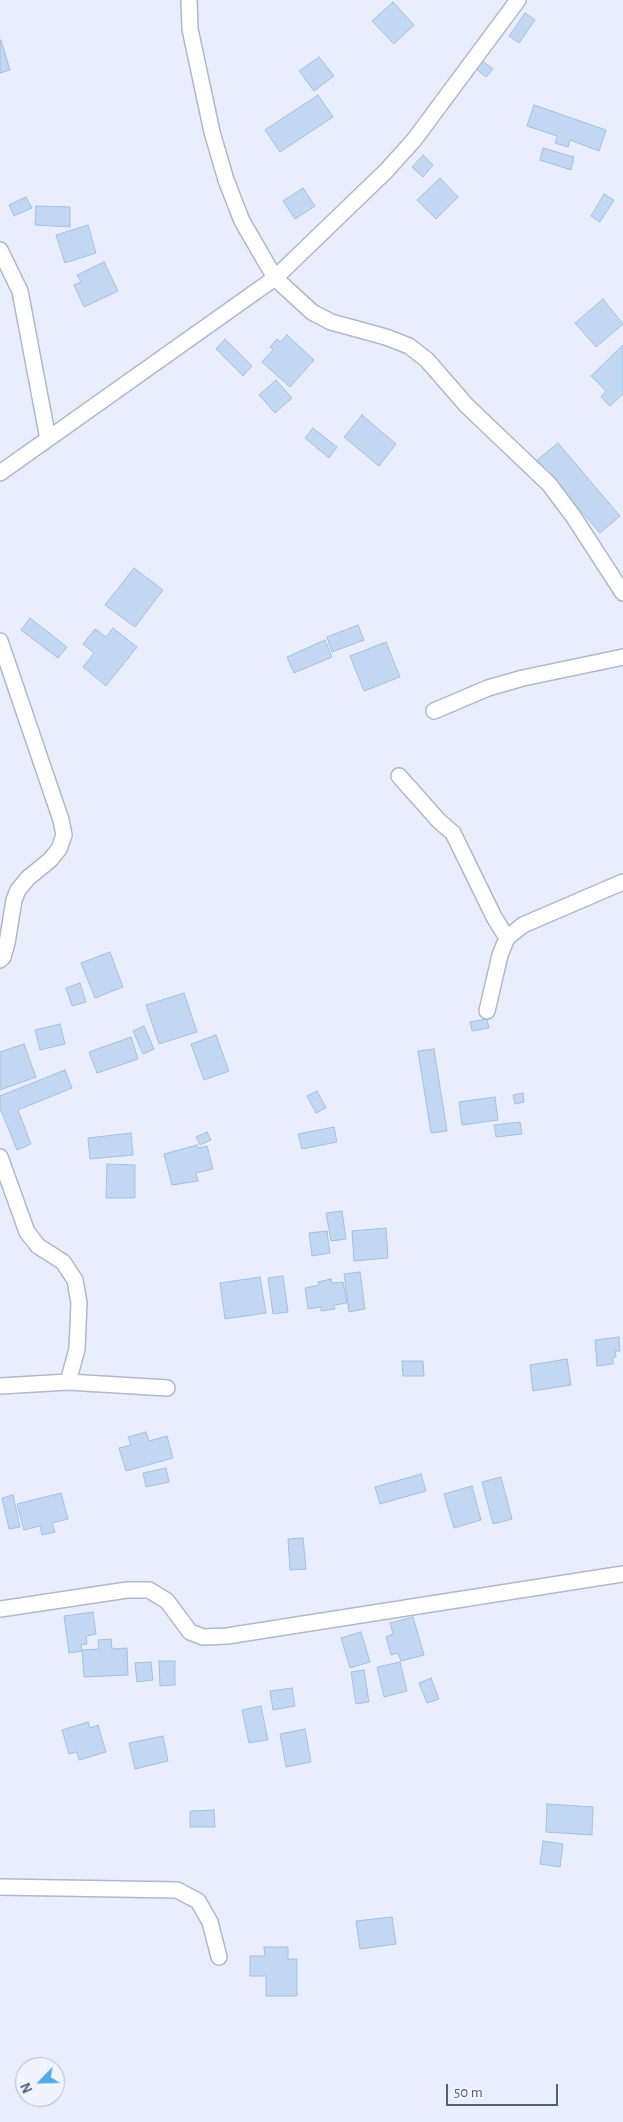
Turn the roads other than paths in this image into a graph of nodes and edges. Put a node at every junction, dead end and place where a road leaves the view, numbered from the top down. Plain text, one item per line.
1 (189, 0) edge
2 (518, 0) edge
3 (0, 250) edge
4 (275, 278) junction
5 (48, 439) junction
6 (0, 473) edge
7 (623, 593) edge
8 (0, 641) edge
9 (623, 657) edge
10 (434, 711) dead end
11 (399, 776) dead end
12 (623, 882) edge
13 (506, 938) junction
14 (0, 960) edge
15 (487, 1011) dead end
16 (0, 1157) edge
17 (68, 1382) junction
18 (0, 1386) edge
19 (168, 1388) dead end
20 (623, 1574) edge
21 (0, 1609) edge
22 (0, 1887) edge
23 (219, 1957) dead end

1 - 4 street
2 - 4 street
3 - 5 street
4 - 5 street
4 - 7 street
5 - 6 street
8 - 14 street
9 - 10 street
11 - 13 street
12 - 13 street
13 - 15 street
16 - 17 street
17 - 18 street
17 - 19 street
20 - 21 street
22 - 23 street

